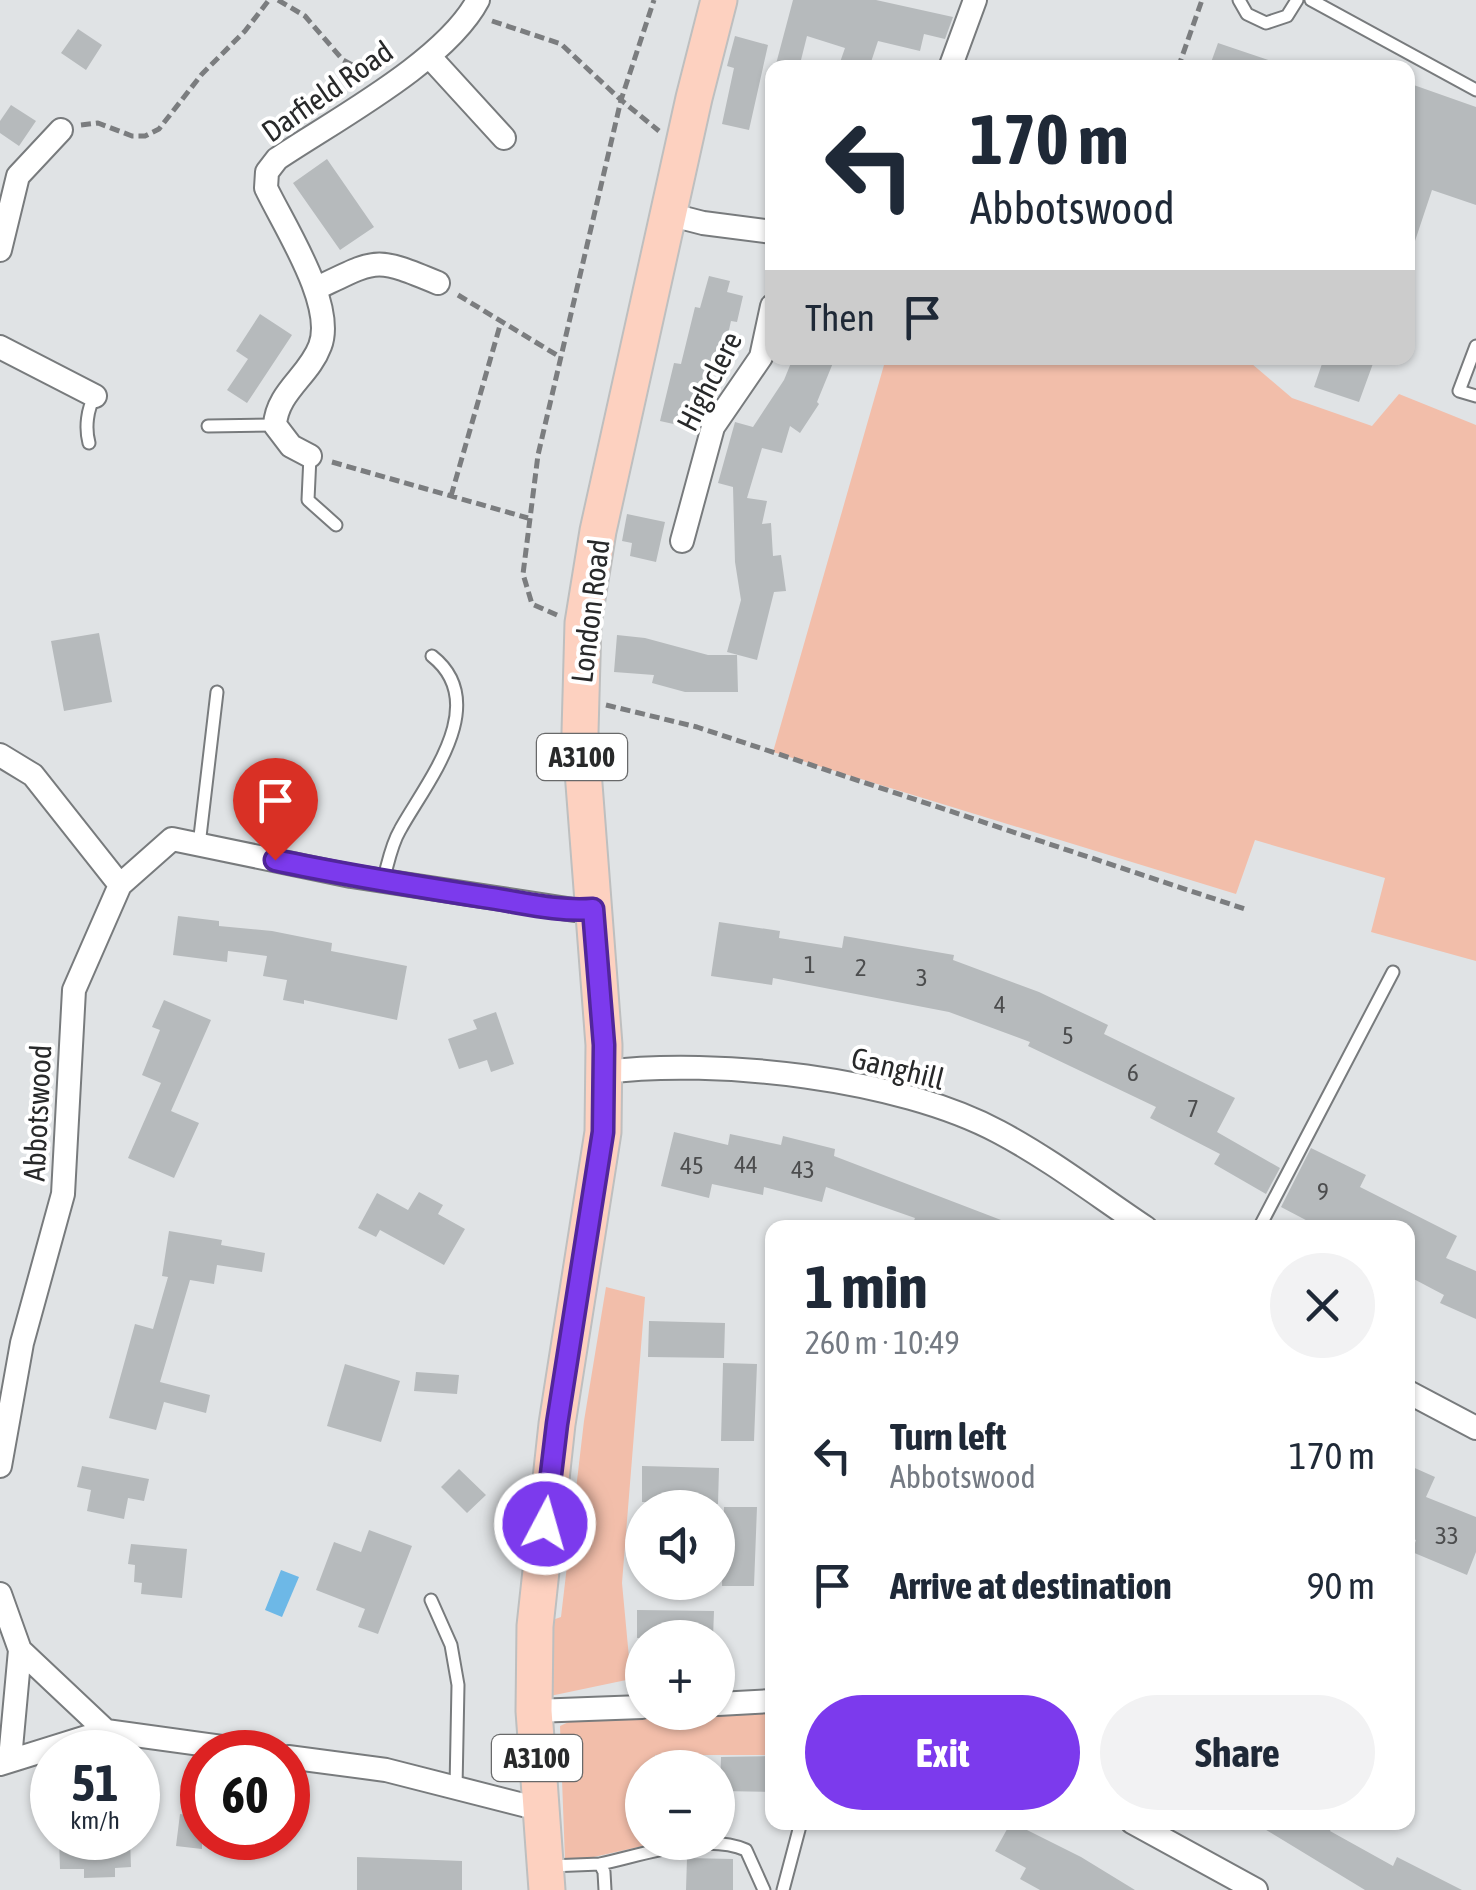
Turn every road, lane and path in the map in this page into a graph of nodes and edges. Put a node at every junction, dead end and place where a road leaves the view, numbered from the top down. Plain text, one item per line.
1 (269, 0) edge
2 (278, 0) edge
3 (654, 0) edge
4 (719, 0) edge
5 (976, 0) edge
6 (1202, 0) edge
7 (1240, 0) edge
8 (1297, 0) edge
9 (1311, 0) edge
10 (474, 7) edge
11 (429, 56) junction
12 (953, 60) edge
13 (1181, 60) edge
14 (383, 88) junction
15 (1476, 90) edge
16 (620, 100) junction
17 (61, 130) joint
18 (504, 138) dead end
19 (682, 152) junction
20 (9, 173) edge
21 (668, 214) junction
22 (765, 231) edge
23 (0, 250) edge
24 (438, 283) joint
25 (315, 289) junction
26 (501, 322) junction
27 (765, 338) edge
28 (1476, 346) edge
29 (0, 348) edge
30 (560, 358) junction
31 (95, 396) joint
32 (1476, 396) edge
33 (275, 425) junction
34 (208, 426) dead end
35 (88, 444) dead end
36 (310, 456) junction
37 (452, 496) junction
38 (530, 518) junction
39 (336, 525) dead end
40 (682, 541) dead end
41 (584, 623) junction
42 (432, 656) dead end
43 (218, 692) dead end
44 (580, 697) junction
45 (0, 756) edge
46 (199, 845) junction
47 (383, 881) junction
48 (120, 885) junction
49 (593, 909) junction
50 (1246, 909) dead end
51 (1394, 972) dead end
52 (604, 1072) junction
53 (1134, 1220) edge
54 (1263, 1220) edge
55 (1415, 1396) edge
56 (1476, 1428) edge
57 (0, 1466) edge
58 (0, 1594) edge
59 (432, 1600) dead end
60 (20, 1650) junction
61 (765, 1701) edge
62 (735, 1703) edge
63 (625, 1708) edge
64 (534, 1711) junction
65 (105, 1730) edge
66 (30, 1754) edge
67 (310, 1759) edge
68 (5, 1761) edge
69 (456, 1788) junction
70 (543, 1810) junction
71 (799, 1830) edge
72 (1147, 1830) edge
73 (600, 1864) junction
74 (547, 1878) edge
75 (605, 1890) edge
76 (764, 1890) edge
77 (782, 1890) edge
78 (1256, 1890) edge

1 - 17 path
2 - 14 path
3 - 16 path
4 - 19 main road, London Road / A3100
5 - 12 street
6 - 13 path
7 - 8 lane
9 - 15 lane
10 - 11 street, Darfield Road
10 - 16 path
11 - 14 street, Darfield Road
11 - 18 street, Darfield Road
14 - 25 street, Darfield Road
16 - 19 path
16 - 30 path
17 - 20 street
19 - 21 main road, London Road / A3100
20 - 23 street
21 - 22 street
21 - 41 main road, London Road / A3100
24 - 25 street
24 - 26 path
25 - 33 street, Darfield Road
26 - 30 path
26 - 37 path
27 - 40 street, Highclere
28 - 32 lane
29 - 31 street
30 - 38 path
31 - 35 lane
33 - 34 lane
33 - 36 street
36 - 37 path
36 - 39 lane
37 - 38 path
38 - 41 path
41 - 44 main road, London Road / A3100
42 - 47 lane
43 - 46 lane
44 - 49 main road, London Road / A3100
44 - 50 path
45 - 48 street
46 - 47 street, Abbotswood
46 - 48 street, Abbotswood
47 - 49 street, Abbotswood
48 - 57 street, Abbotswood
49 - 52 main road, London Road / A3100
51 - 54 lane
52 - 53 street, Ganghill
52 - 64 main road, London Road / A3100
55 - 56 street
58 - 60 street
59 - 69 lane
60 - 65 street
60 - 68 street
61 - 62 street
63 - 64 street
64 - 70 main road, London Road / A3100
66 - 68 street
67 - 69 street
69 - 70 street
70 - 74 main road, London Road / A3100
71 - 77 lane
72 - 78 street
73 - 74 lane
73 - 75 lane
73 - 76 lane

